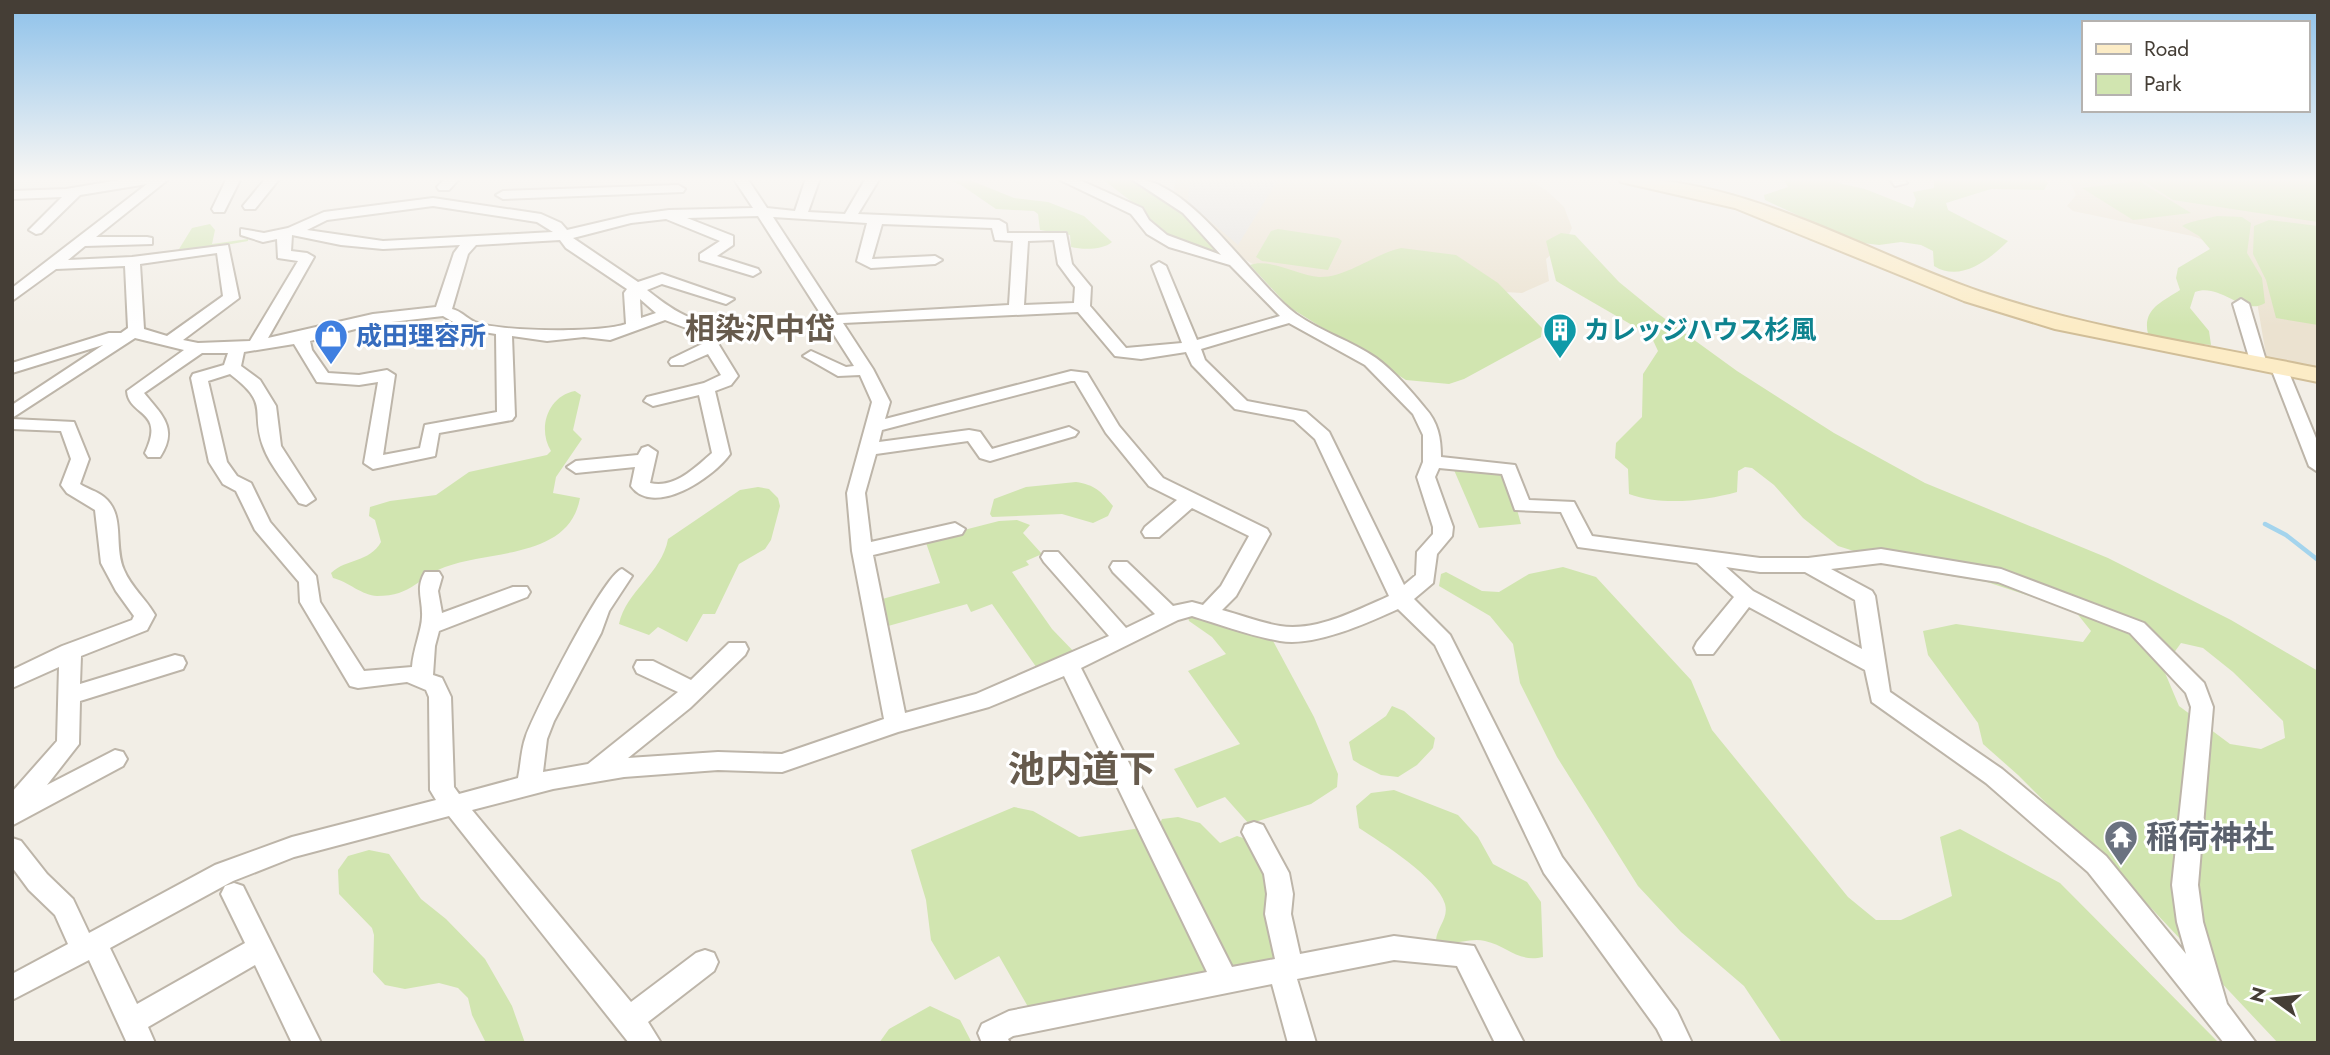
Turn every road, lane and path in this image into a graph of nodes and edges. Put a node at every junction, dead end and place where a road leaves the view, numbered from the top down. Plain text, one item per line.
1 (39, 227) edge
2 (100, 227) edge
3 (299, 227) edge
4 (557, 227) edge
5 (598, 227) edge
6 (700, 227) edge
7 (770, 227) edge
8 (873, 227) edge
9 (999, 227) edge
10 (1147, 227) edge
11 (1204, 227) edge
12 (1807, 227) edge
13 (36, 230) dead end
14 (246, 232) dead end
15 (289, 232) junction
16 (562, 236) junction
17 (1021, 237) junction
18 (263, 238) junction
19 (147, 241) dead end
20 (82, 242) junction
21 (470, 243) junction
22 (223, 248) junction
23 (935, 260) dead end
24 (132, 261) junction
25 (1235, 261) junction
26 (51, 265) junction
27 (1159, 266) dead end
28 (753, 272) dead end
29 (637, 288) junction
30 (12, 296) edge
31 (726, 299) dead end
32 (2241, 304) dead end
33 (1082, 307) junction
34 (443, 311) junction
35 (1016, 311) junction
36 (667, 314) junction
37 (1291, 318) junction
38 (831, 320) junction
39 (764, 326) dead end
40 (634, 327) junction
41 (700, 328) junction
42 (136, 330) junction
43 (504, 330) junction
44 (300, 338) junction
45 (169, 342) junction
46 (1189, 345) junction
47 (711, 346) junction
48 (198, 348) junction
49 (241, 354) junction
50 (811, 356) dead end
51 (677, 362) dead end
52 (2269, 366) junction
53 (12, 368) edge
54 (865, 369) junction
55 (2318, 374) edge
56 (710, 387) junction
57 (653, 401) dead end
58 (12, 413) edge
59 (12, 424) edge
60 (877, 426) junction
61 (1069, 432) dead end
62 (869, 449) junction
63 (154, 453) dead end
64 (2316, 457) edge
65 (1432, 462) junction
66 (576, 467) dead end
67 (1192, 498) junction
68 (306, 499) dead end
69 (955, 529) dead end
70 (1152, 532) dead end
71 (862, 551) junction
72 (1051, 557) dead end
73 (1702, 557) junction
74 (1808, 565) junction
75 (1120, 567) dead end
76 (622, 576) dead end
77 (432, 577) dead end
78 (520, 592) dead end
79 (1746, 596) junction
80 (1401, 599) junction
81 (1208, 612) junction
82 (1169, 615) junction
83 (430, 626) junction
84 (1123, 638) junction
85 (1705, 648) dead end
86 (737, 649) dead end
87 (69, 652) junction
88 (175, 663) dead end
89 (1069, 664) junction
90 (1875, 665) junction
91 (645, 667) dead end
92 (422, 678) junction
93 (12, 680) edge
94 (693, 690) junction
95 (69, 696) junction
96 (895, 724) junction
97 (115, 759) dead end
98 (595, 772) junction
99 (529, 786) junction
100 (453, 807) junction
101 (12, 809) edge
102 (12, 816) edge
103 (1254, 832) dead end
104 (12, 848) edge
105 (234, 894) dead end
106 (89, 946) junction
107 (260, 948) junction
108 (705, 962) dead end
109 (1286, 969) junction
110 (1224, 979) junction
111 (12, 988) edge
112 (2217, 1015) junction
113 (629, 1020) junction
114 (136, 1033) edge
115 (307, 1043) edge
116 (647, 1043) edge
117 (996, 1043) edge
118 (1302, 1043) edge
119 (1510, 1043) edge
120 (1678, 1043) edge
121 (2242, 1043) edge

1 - 13 street
2 - 20 street
3 - 15 street
4 - 16 street
5 - 16 street
6 - 28 street
7 - 38 street
8 - 23 street
9 - 17 street
10 - 25 street
11 - 25 street
12 - 52 street
14 - 18 street
15 - 18 street
15 - 21 street
15 - 49 street
16 - 21 street
16 - 29 street
17 - 33 street
17 - 35 street
18 - 22 street
19 - 20 street
20 - 26 street
21 - 34 street
22 - 24 street
22 - 45 street
24 - 26 street
24 - 42 street
25 - 37 street
26 - 30 street
27 - 46 street
29 - 31 street
29 - 36 street
29 - 40 street
32 - 52 street
33 - 35 street
33 - 46 street
34 - 43 street
34 - 44 street
35 - 38 street
36 - 40 street
36 - 41 street
37 - 46 street
37 - 65 street
38 - 54 street
39 - 41 street
40 - 43 street
41 - 47 street
42 - 45 street
42 - 53 street
42 - 58 street
43 - 44 street
44 - 49 street
45 - 48 street
46 - 80 street
47 - 51 street
47 - 56 street
48 - 49 street
48 - 63 street
49 - 68 street
49 - 92 street
50 - 54 street
52 - 55 street
52 - 64 street
54 - 60 street
56 - 57 street
56 - 66 street
59 - 87 street
60 - 62 street
60 - 67 street
61 - 62 street
62 - 71 street
65 - 73 street
65 - 80 street
67 - 70 street
67 - 81 street
69 - 71 street
71 - 96 street
72 - 84 street
73 - 74 street
73 - 79 street
74 - 90 street
74 - 112 street
75 - 82 street
76 - 99 street
77 - 83 street
78 - 83 street
79 - 85 street
79 - 90 street
80 - 81 street
80 - 120 street
81 - 82 street
82 - 84 street
83 - 92 street
84 - 89 street
86 - 94 street
87 - 93 street
87 - 95 street
88 - 95 street
89 - 96 street
89 - 110 street
90 - 112 street
91 - 94 street
92 - 100 street
94 - 98 street
95 - 101 street
96 - 98 street
97 - 102 street
98 - 99 street
99 - 100 street
100 - 106 street
100 - 113 street
103 - 109 street
104 - 106 street
105 - 107 street
106 - 111 street
106 - 114 street
107 - 114 street
107 - 115 street
108 - 113 street
109 - 110 street
109 - 118 street
109 - 119 street
110 - 117 street
112 - 121 street
113 - 116 street

